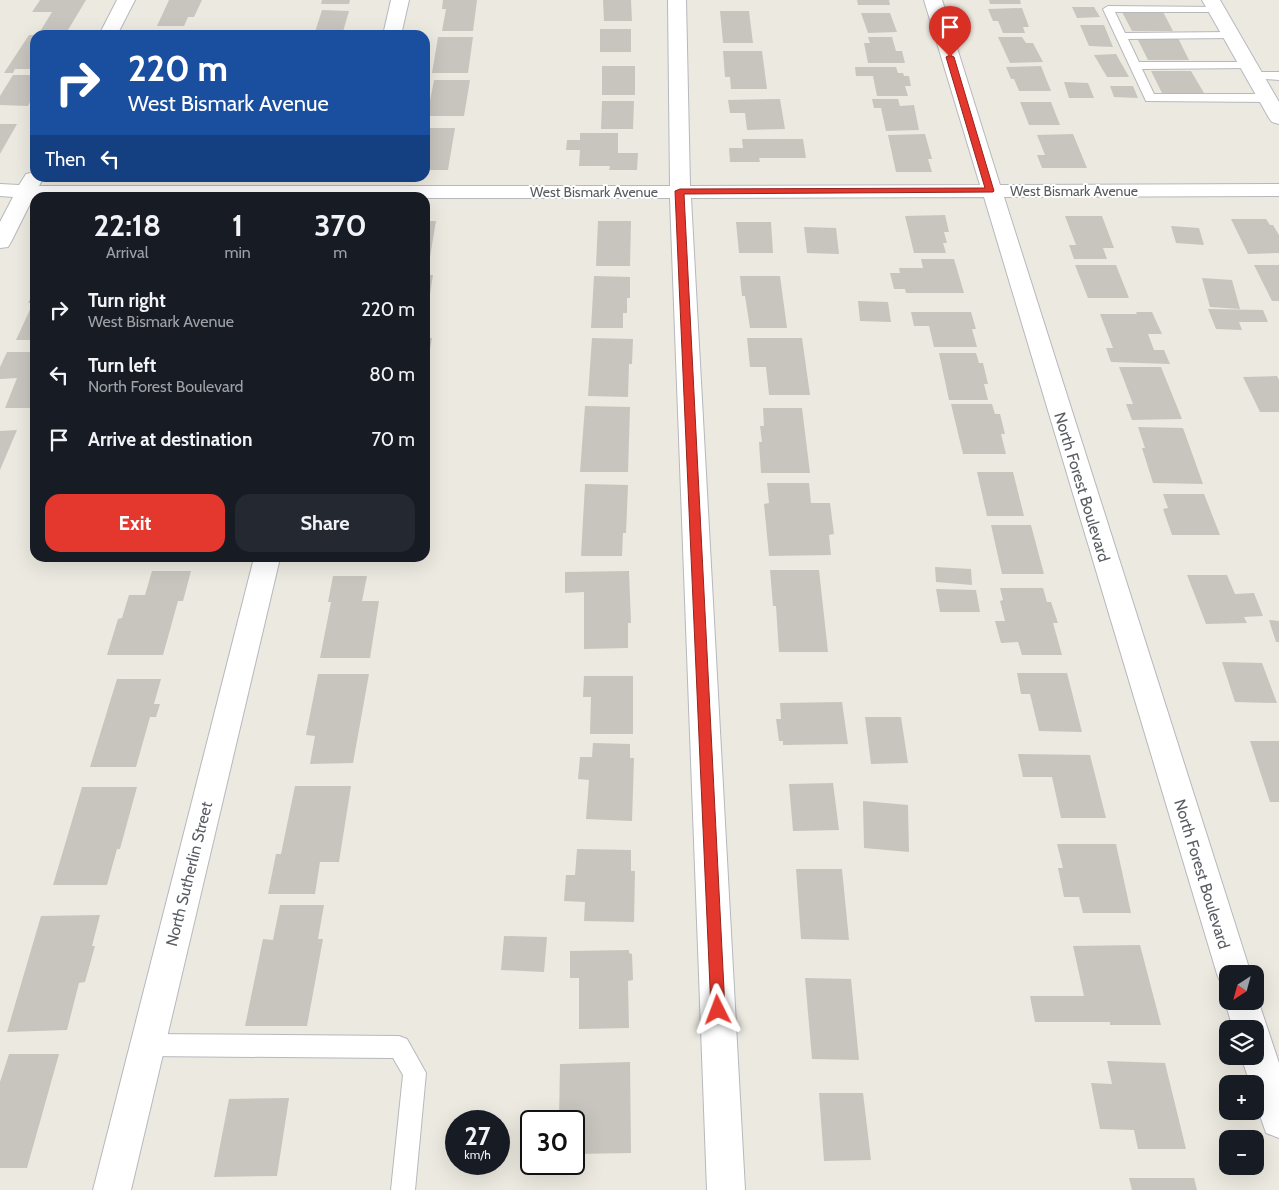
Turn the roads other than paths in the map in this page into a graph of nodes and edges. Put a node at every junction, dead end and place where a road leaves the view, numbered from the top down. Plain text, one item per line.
1 (126, 0) edge
2 (400, 0) edge
3 (677, 0) edge
4 (933, 0) edge
5 (1214, 5) edge
6 (111, 30) edge
7 (393, 30) edge
8 (1231, 35) junction
9 (1121, 36) junction
10 (1135, 66) junction
11 (1252, 71) junction
12 (1279, 76) edge
13 (1268, 98) junction
14 (1279, 118) edge
15 (30, 184) edge
16 (353, 189) edge
17 (0, 190) edge
18 (1279, 190) edge
19 (680, 191) junction
20 (990, 191) junction
21 (0, 242) edge
22 (266, 562) edge
23 (1231, 965) edge
24 (146, 1045) junction
25 (1262, 1065) edge
26 (1279, 1120) edge
27 (112, 1190) edge
28 (403, 1190) edge
29 (726, 1190) edge

1 - 6 street
2 - 7 street
3 - 19 street
4 - 20 street, North Forest Boulevard
5 - 8 street
5 - 9 lane
8 - 9 lane
8 - 11 street
9 - 10 lane
10 - 11 lane
10 - 13 lane
11 - 12 lane
11 - 13 street
13 - 14 street
15 - 16 street, West Bismark Avenue
15 - 17 street, West Bismark Avenue
15 - 21 street
16 - 19 street, West Bismark Avenue
18 - 20 street, West Bismark Avenue
19 - 20 street, West Bismark Avenue
19 - 29 street
20 - 23 street, North Forest Boulevard
22 - 24 street, North Sutherlin Street
24 - 27 street, North Sutherlin Street
24 - 28 lane
25 - 26 street

